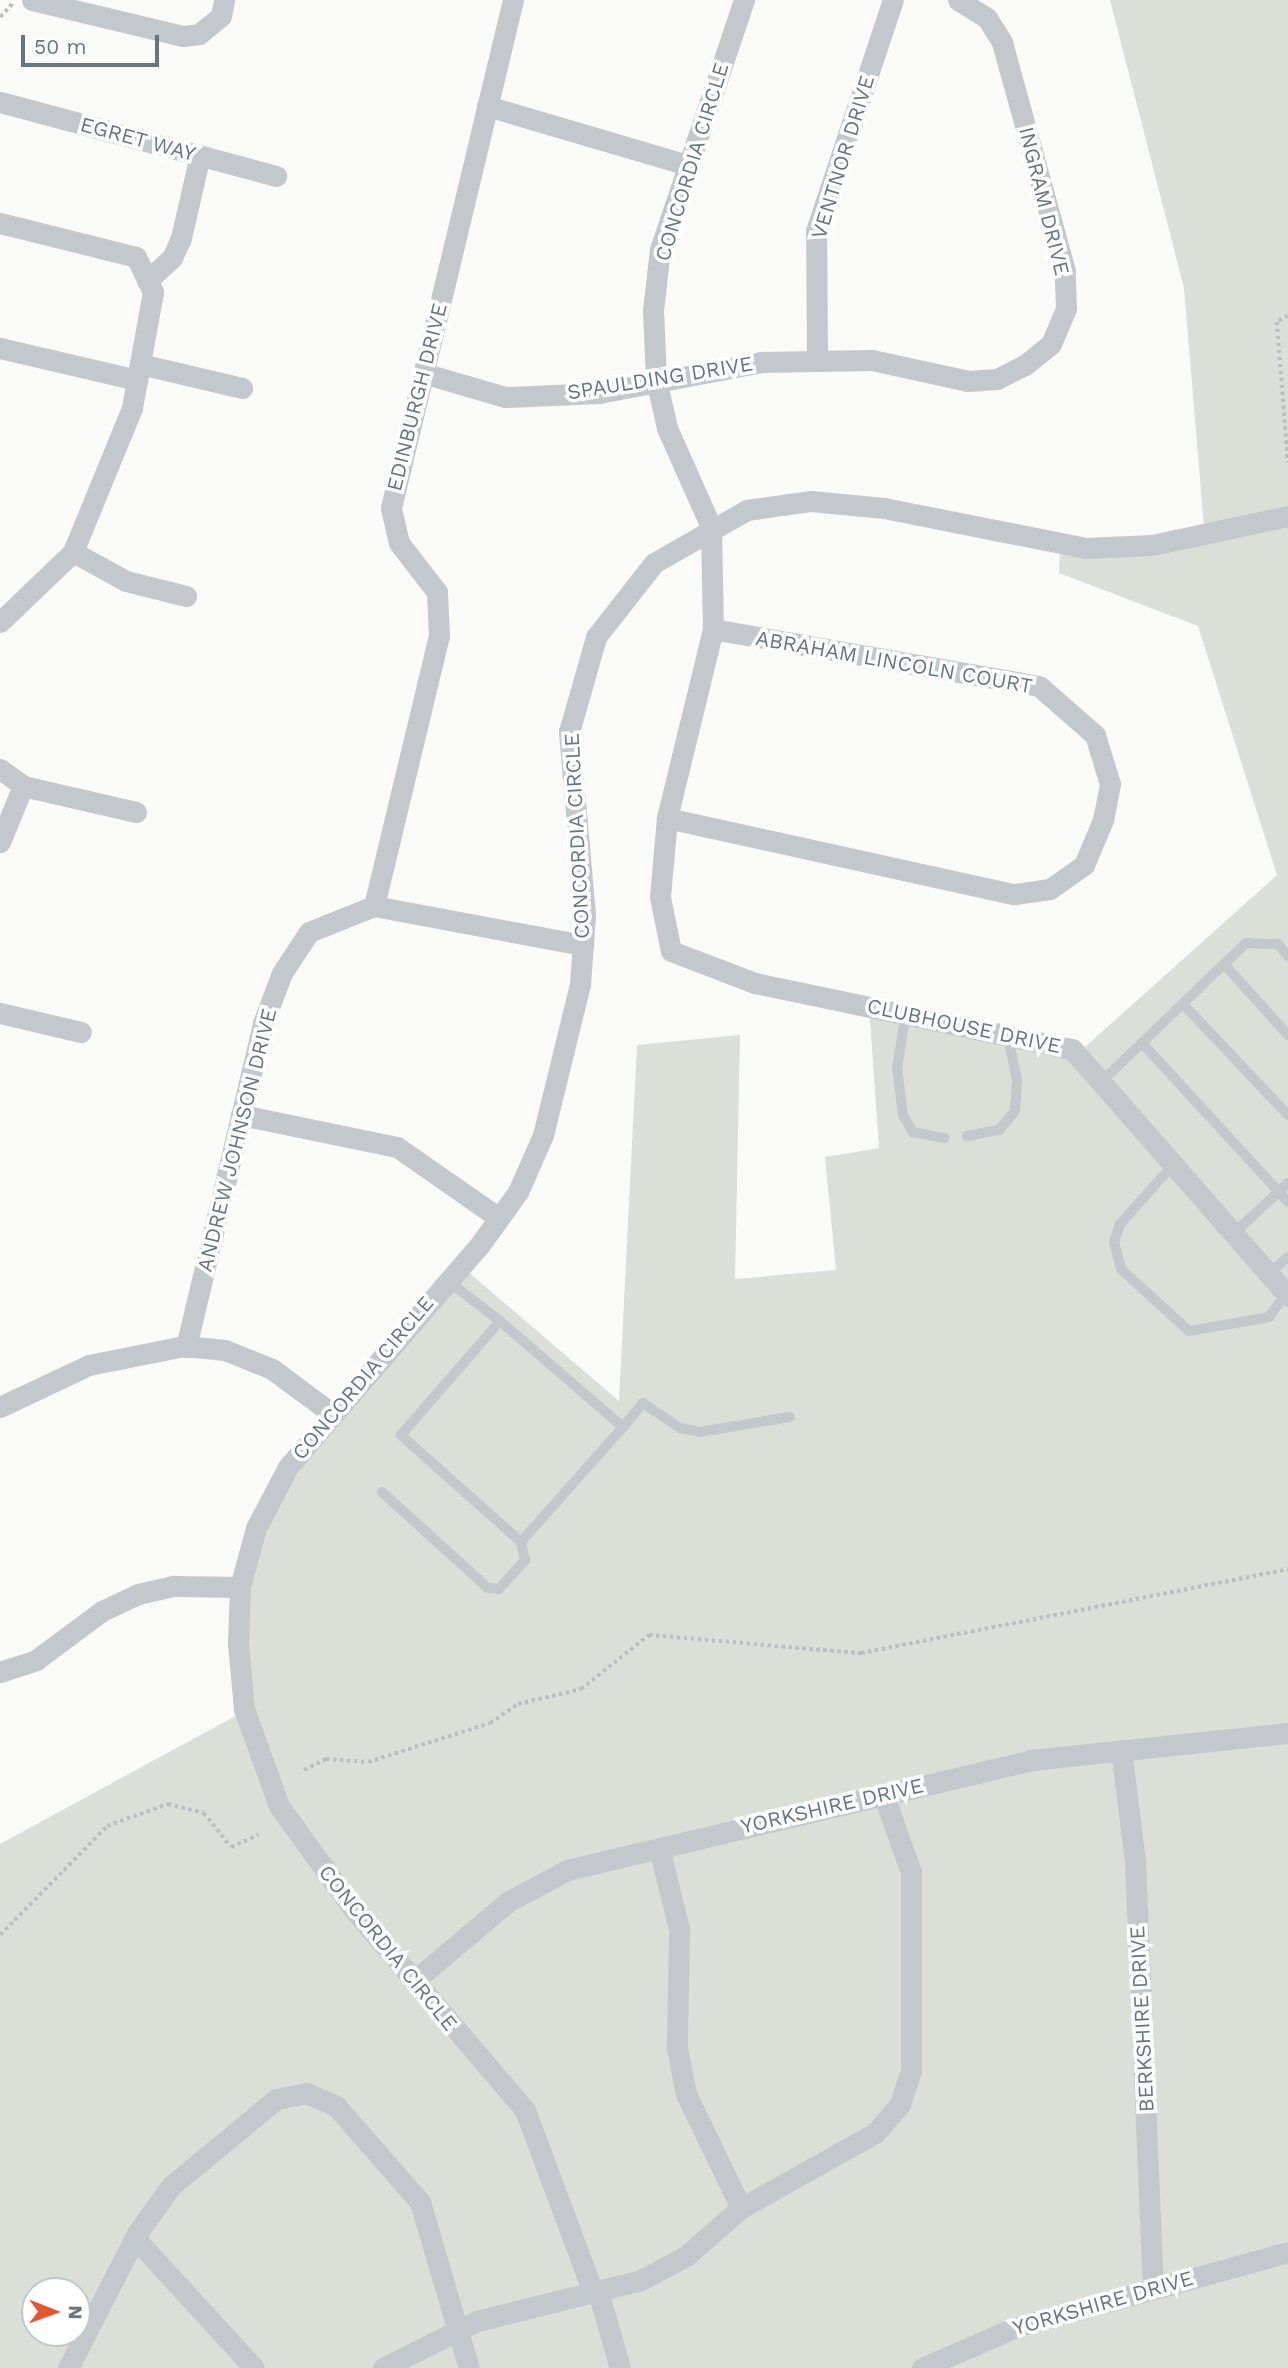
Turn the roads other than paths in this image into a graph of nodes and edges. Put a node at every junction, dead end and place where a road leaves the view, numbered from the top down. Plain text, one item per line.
1 (32, 0) edge
2 (224, 0) edge
3 (513, 0) edge
4 (744, 0) edge
5 (893, 0) edge
6 (958, 0) edge
7 (0, 102) edge
8 (488, 106) junction
9 (200, 156) junction
10 (688, 165) junction
11 (276, 176) dead end
12 (0, 223) edge
13 (148, 281) junction
14 (0, 348) edge
15 (817, 359) junction
16 (138, 372) junction
17 (423, 373) junction
18 (656, 382) junction
19 (242, 388) dead end
20 (1288, 516) edge
21 (711, 527) junction
22 (73, 552) junction
23 (186, 596) dead end
24 (0, 622) edge
25 (713, 629) junction
26 (0, 769) edge
27 (23, 786) junction
28 (136, 812) dead end
29 (667, 818) junction
30 (0, 842) edge
31 (374, 906) junction
32 (583, 945) junction
33 (1288, 956) edge
34 (1224, 964) junction
35 (1183, 1003) junction
36 (906, 1012) junction
37 (0, 1013) edge
38 (81, 1031) dead end
39 (1007, 1033) junction
40 (1288, 1035) edge
41 (1142, 1043) junction
42 (1100, 1083) junction
43 (241, 1115) junction
44 (1288, 1115) edge
45 (967, 1136) dead end
46 (944, 1138) dead end
47 (1172, 1165) junction
48 (1288, 1183) edge
49 (1278, 1192) junction
50 (1288, 1202) edge
51 (499, 1218) junction
52 (1233, 1234) junction
53 (1288, 1257) edge
54 (1269, 1274) junction
55 (447, 1280) junction
56 (1287, 1295) edge
57 (500, 1321) junction
58 (186, 1347) junction
59 (0, 1408) edge
60 (330, 1412) junction
61 (790, 1417) dead end
62 (623, 1427) junction
63 (382, 1492) dead end
64 (521, 1542) junction
65 (240, 1587) junction
66 (0, 1672) edge
67 (1288, 1733) edge
68 (1121, 1750) junction
69 (883, 1794) junction
70 (659, 1848) junction
71 (414, 1981) junction
72 (741, 2208) junction
73 (135, 2238) junction
74 (1288, 2252) edge
75 (1153, 2288) junction
76 (595, 2291) junction
77 (459, 2328) junction
78 (68, 2368) edge
79 (254, 2368) edge
80 (383, 2368) edge
81 (469, 2368) edge
82 (620, 2368) edge
83 (922, 2368) edge

1 - 2 street
3 - 8 street, EDINBURGH DRIVE
4 - 10 street, CONCORDIA CIRCLE
5 - 15 street, VENTNOR DRIVE
6 - 15 street, INGRAM DRIVE
7 - 9 street, EGRET WAY
8 - 10 street
8 - 17 street, EDINBURGH DRIVE
9 - 11 street, EGRET WAY
9 - 13 street
10 - 18 street, CONCORDIA CIRCLE
12 - 13 street
13 - 16 street
14 - 16 street
15 - 18 street, SPAULDING DRIVE
16 - 19 street
16 - 22 street
17 - 18 street, SPAULDING DRIVE
17 - 31 street, EDINBURGH DRIVE
18 - 21 street, CONCORDIA CIRCLE
20 - 21 street, CONCORDIA CIRCLE
21 - 25 street
21 - 32 street, CONCORDIA CIRCLE
22 - 23 street
22 - 24 street
25 - 29 street
25 - 29 street, ABRAHAM LINCOLN COURT
26 - 27 street
27 - 28 street
27 - 30 street
29 - 36 street, CLUBHOUSE DRIVE
31 - 32 street
31 - 43 street, ANDREW JOHNSON DRIVE
32 - 51 street, CONCORDIA CIRCLE
33 - 34 lane
34 - 35 lane
34 - 40 lane
35 - 41 lane
35 - 44 lane
36 - 39 street, CLUBHOUSE DRIVE
36 - 46 lane
37 - 38 street
39 - 42 street, CLUBHOUSE DRIVE
39 - 45 lane
41 - 42 lane
41 - 49 lane
42 - 47 street, CLUBHOUSE DRIVE
43 - 51 street
43 - 58 street, ANDREW JOHNSON DRIVE
47 - 52 street, CLUBHOUSE DRIVE
47 - 56 lane
48 - 49 lane
49 - 50 lane
49 - 52 lane
51 - 55 street, CONCORDIA CIRCLE
52 - 54 street, CLUBHOUSE DRIVE
53 - 54 lane
54 - 56 street, CLUBHOUSE DRIVE
55 - 57 lane
55 - 60 street, CONCORDIA CIRCLE
57 - 62 lane
57 - 64 lane
58 - 59 street
58 - 60 street
60 - 65 street, CONCORDIA CIRCLE
61 - 62 lane
62 - 64 lane
63 - 64 lane
65 - 66 street
65 - 71 street, CONCORDIA CIRCLE
67 - 68 street, YORKSHIRE DRIVE
68 - 69 street, YORKSHIRE DRIVE
68 - 75 street, BERKSHIRE DRIVE
69 - 70 street, YORKSHIRE DRIVE
69 - 72 street
70 - 71 street, YORKSHIRE DRIVE
70 - 72 street
71 - 76 street, CONCORDIA CIRCLE
72 - 76 street
73 - 77 street
73 - 78 street
73 - 79 street
74 - 75 street, YORKSHIRE DRIVE
75 - 83 street, YORKSHIRE DRIVE
76 - 77 street
76 - 82 street, CONCORDIA CIRCLE
77 - 80 street
77 - 81 street

